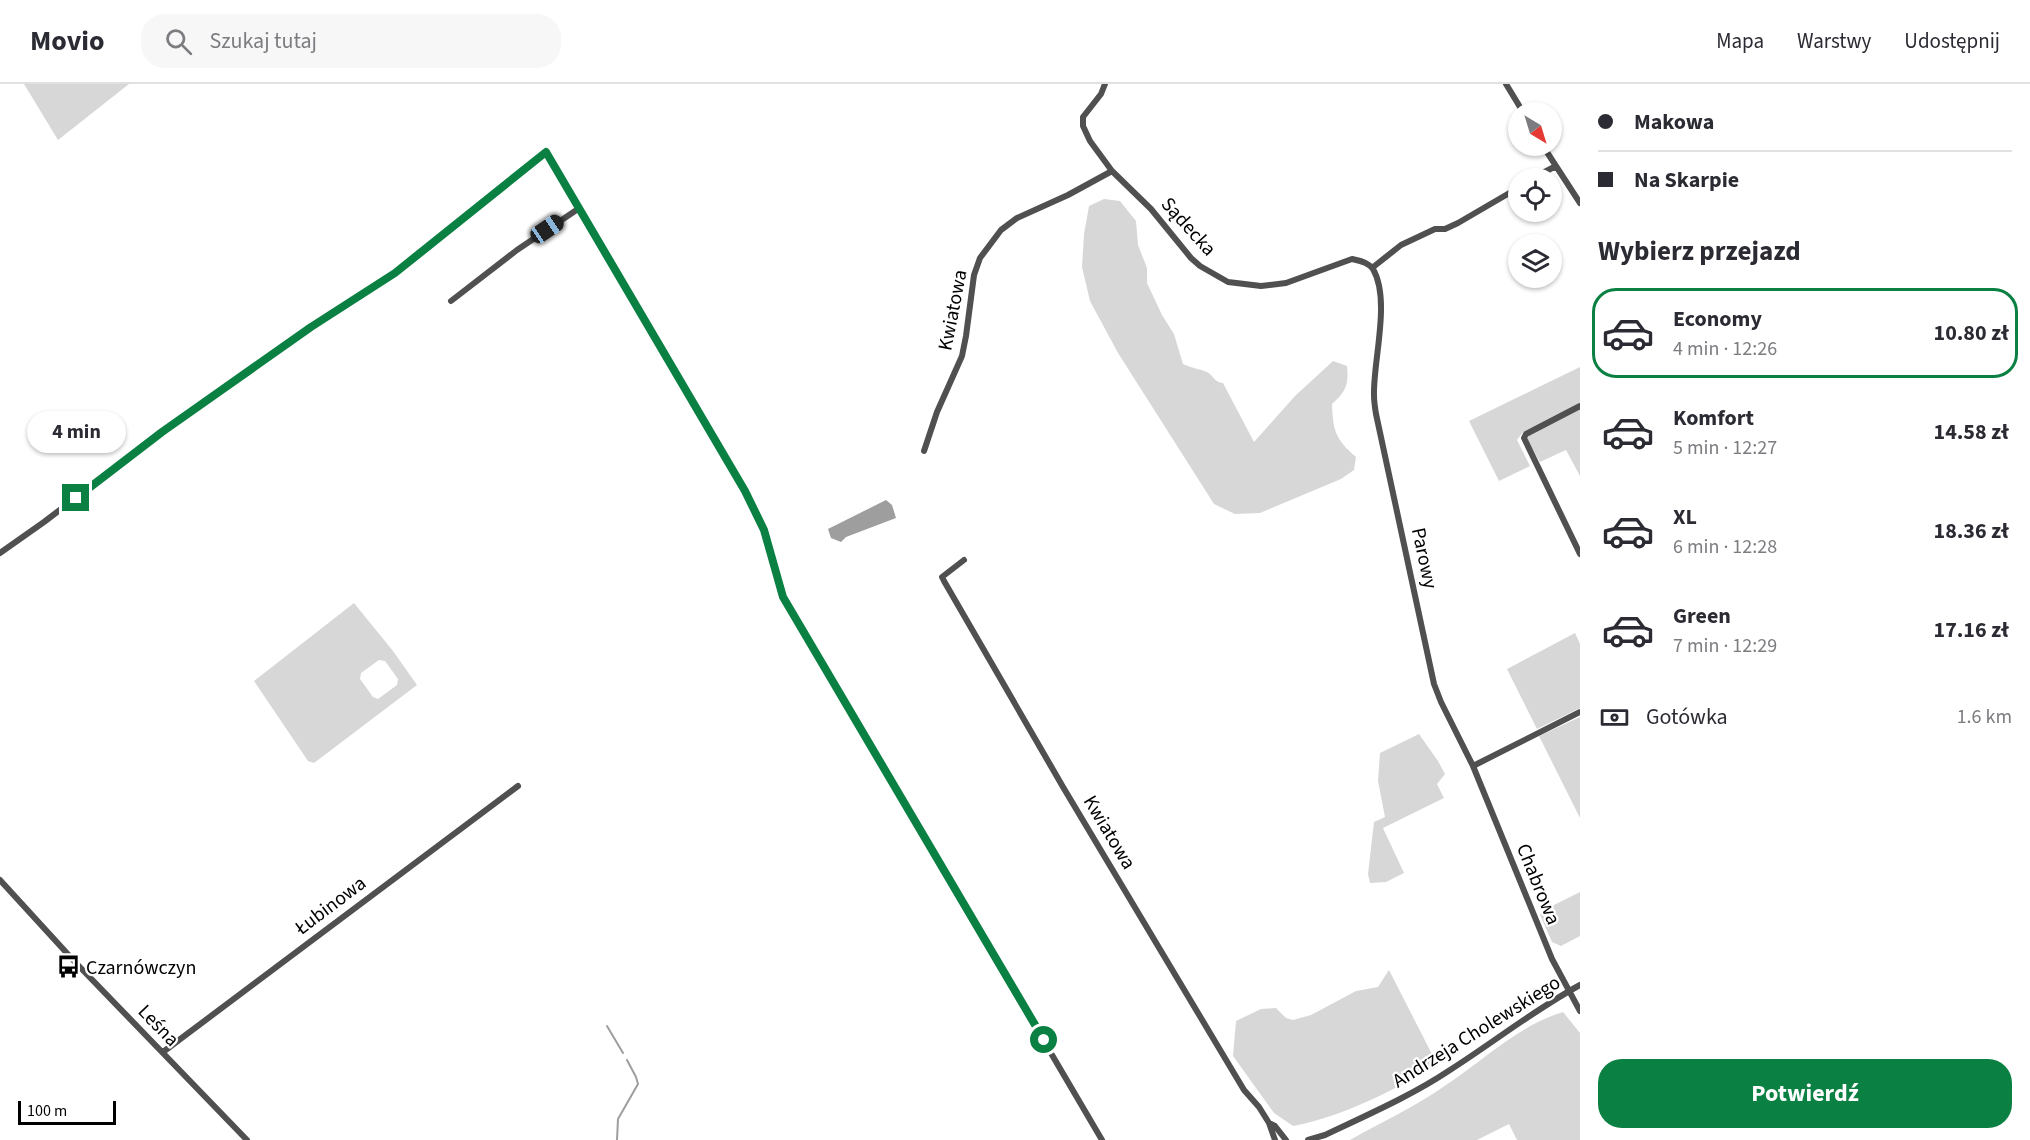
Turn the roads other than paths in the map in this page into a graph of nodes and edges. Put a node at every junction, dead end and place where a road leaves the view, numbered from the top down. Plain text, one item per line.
1 (1105, 84) edge
2 (1506, 84) edge
3 (1517, 102) edge
4 (1550, 156) edge
5 (1556, 166) junction
6 (1552, 168) edge
7 (1112, 171) junction
8 (1508, 194) edge
9 (1580, 203) edge
10 (578, 209) junction
11 (1372, 268) junction
12 (451, 301) dead end
13 (1580, 406) edge
14 (924, 451) dead end
15 (0, 553) edge
16 (1580, 554) edge
17 (964, 560) dead end
18 (1580, 712) edge
19 (1473, 766) junction
20 (519, 786) dead end
21 (0, 880) edge
22 (1580, 985) edge
23 (1568, 991) junction
24 (1580, 1011) edge
25 (163, 1052) junction
26 (1269, 1123) junction
27 (1322, 1138) edge
28 (247, 1140) edge
29 (1102, 1140) edge
30 (1275, 1140) edge
31 (1287, 1140) edge
32 (1308, 1140) edge

1 - 7 street, Sądecka
2 - 3 street
4 - 5 street
5 - 6 street
5 - 9 street
7 - 11 street, Sądecka
7 - 14 street, Kwiatowa
8 - 11 street
10 - 12 street
10 - 15 street
10 - 29 street
11 - 19 street, Parowy
13 - 16 street
17 - 26 street, Kwiatowa
18 - 19 street
19 - 23 street, Chabrowa
20 - 25 street, Łubinowa
21 - 25 street, Leśna
22 - 23 street, Andrzeja Cholewskiego
23 - 24 street, Chabrowa
23 - 27 street, Andrzeja Cholewskiego
25 - 28 street, Leśna
26 - 30 street, Kwiatowa
26 - 31 street, Kwiatowa
27 - 32 street, Andrzeja Cholewskiego

